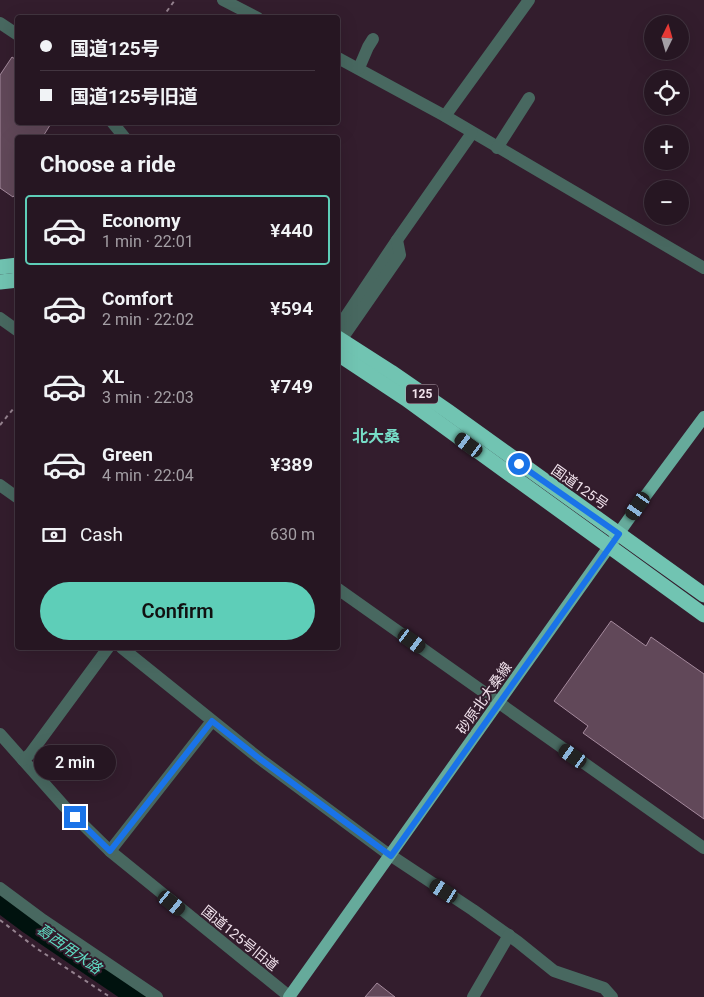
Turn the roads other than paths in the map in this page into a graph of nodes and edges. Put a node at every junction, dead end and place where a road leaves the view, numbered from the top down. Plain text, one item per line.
1 (223, 0) edge
2 (529, 0) edge
3 (252, 15) edge
4 (0, 23) edge
5 (15, 33) edge
6 (373, 39) dead end
7 (340, 59) edge
8 (359, 68) junction
9 (529, 98) dead end
10 (445, 116) junction
11 (114, 125) edge
12 (472, 133) junction
13 (123, 135) edge
14 (497, 148) junction
15 (15, 266) edge
16 (0, 267) edge
17 (704, 268) edge
18 (15, 280) edge
19 (0, 282) edge
20 (0, 318) edge
21 (15, 329) edge
22 (340, 338) edge
23 (340, 340) edge
24 (340, 340) edge
25 (704, 417) edge
26 (0, 485) edge
27 (15, 496) edge
28 (619, 534) junction
29 (609, 548) junction
30 (340, 589) edge
31 (704, 595) edge
32 (704, 615) edge
33 (107, 650) edge
34 (124, 650) edge
35 (499, 703) junction
36 (212, 721) junction
37 (0, 734) edge
38 (23, 760) junction
39 (704, 848) edge
40 (110, 851) junction
41 (391, 856) junction
42 (0, 888) edge
43 (509, 935) junction
44 (157, 997) edge
45 (289, 997) edge
46 (473, 997) edge
47 (612, 997) edge

1 - 3 street
2 - 10 street
4 - 5 street
6 - 8 street
7 - 8 street
8 - 10 street
9 - 14 street
10 - 12 street
11 - 13 street
12 - 14 street
12 - 22 street
14 - 17 street
15 - 16 highway
18 - 19 highway
20 - 21 street
23 - 28 highway, 国道125号 / 125
24 - 29 highway, 125
25 - 28 main road, 砂原北大桑線
26 - 27 street
28 - 29 main road, 砂原北大桑線
28 - 31 highway, 国道125号 / 125
29 - 32 highway, 125
29 - 35 main road, 砂原北大桑線
30 - 35 street
33 - 38 street
34 - 36 street
35 - 39 street
35 - 41 main road, 砂原北大桑線
36 - 40 street
36 - 41 street
37 - 38 street, 国道125号旧道
38 - 40 street, 国道125号旧道
40 - 45 street, 国道125号旧道
41 - 43 street
41 - 45 main road, 砂原北大桑線
42 - 44 street
43 - 46 street
43 - 47 street

